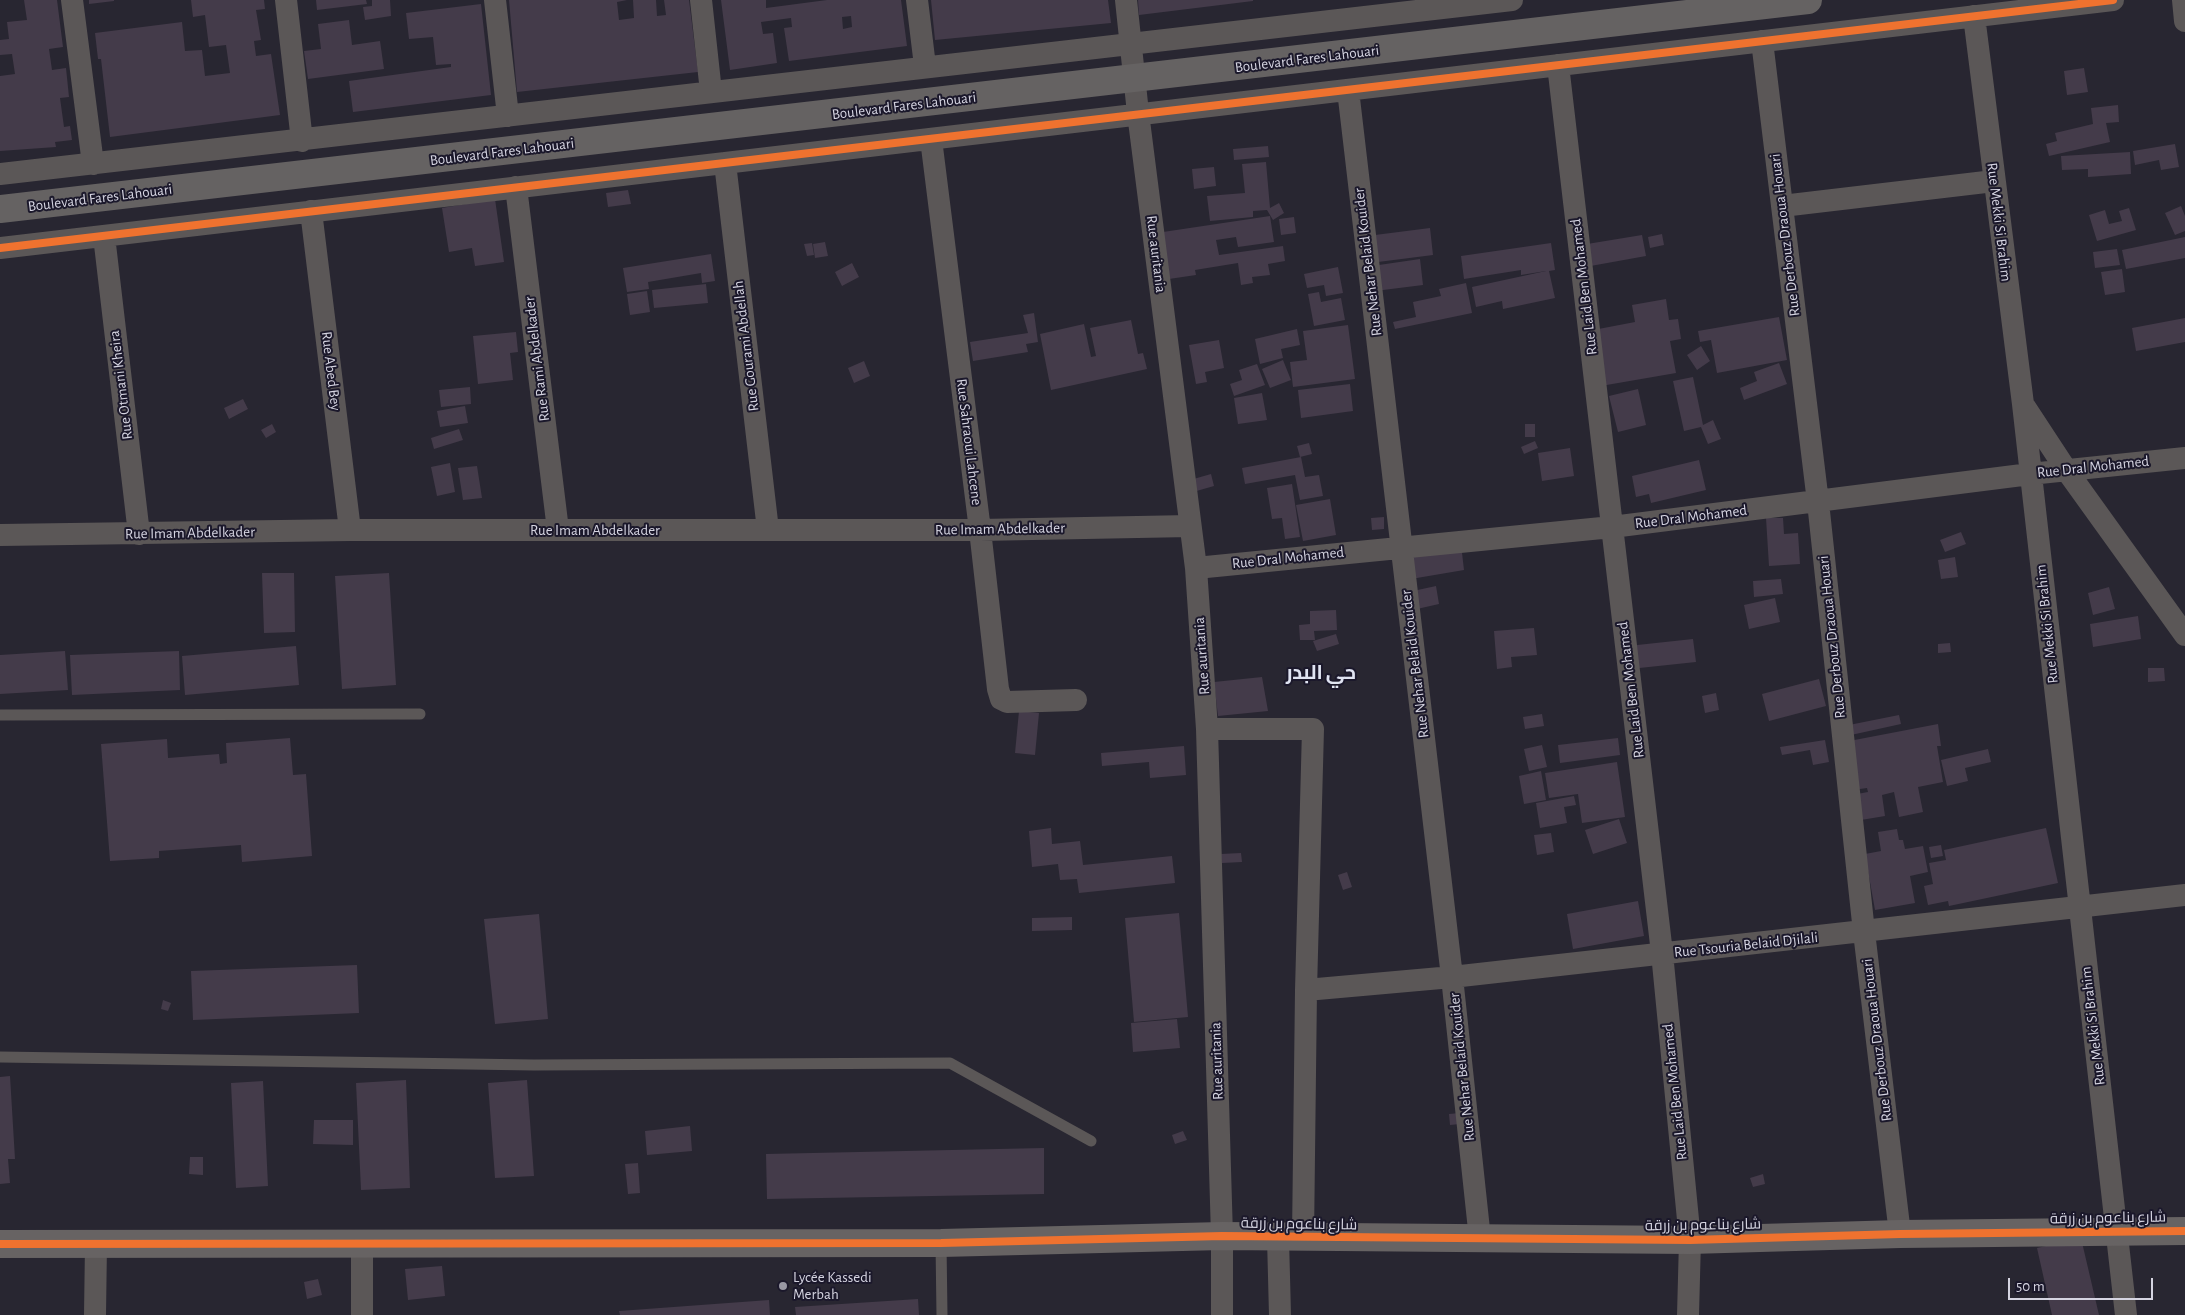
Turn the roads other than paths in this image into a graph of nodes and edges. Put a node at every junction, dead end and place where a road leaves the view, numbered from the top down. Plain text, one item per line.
1 (72, 0) edge
2 (286, 0) edge
3 (495, 0) edge
4 (701, 0) edge
5 (917, 0) edge
6 (1126, 0) edge
7 (1512, 0) edge
8 (1808, 0) edge
9 (2113, 0) edge
10 (2183, 0) edge
11 (1341, 9) edge
12 (1974, 16) junction
13 (2185, 21) edge
14 (1762, 41) junction
15 (1131, 44) junction
16 (1558, 65) junction
17 (925, 66) junction
18 (1136, 79) junction
19 (1348, 90) junction
20 (711, 92) junction
21 (1138, 114) junction
22 (508, 116) junction
23 (931, 139) junction
24 (302, 141) junction
25 (724, 163) junction
26 (93, 164) junction
27 (0, 174) edge
28 (1994, 181) junction
29 (516, 187) junction
30 (1782, 206) junction
31 (0, 209) edge
32 (311, 211) junction
33 (104, 236) junction
34 (0, 248) edge
35 (2023, 404) junction
36 (2185, 458) edge
37 (2067, 471) junction
38 (2030, 474) junction
39 (1818, 502) junction
40 (1190, 526) junction
41 (1612, 527) junction
42 (350, 530) junction
43 (558, 530) junction
44 (768, 530) junction
45 (980, 530) junction
46 (139, 534) junction
47 (0, 535) edge
48 (1401, 547) junction
49 (1196, 568) junction
50 (2185, 634) edge
51 (1076, 700) dead end
52 (420, 714) dead end
53 (0, 715) edge
54 (1207, 729) junction
55 (2185, 895) edge
56 (2079, 908) junction
57 (1864, 932) junction
58 (1662, 953) junction
59 (1452, 977) junction
60 (1306, 990) junction
61 (0, 1057) edge
62 (1091, 1141) dead end
63 (2185, 1231) edge
64 (2118, 1232) junction
65 (1900, 1234) junction
66 (1222, 1236) junction
67 (1291, 1238) junction
68 (1480, 1239) junction
69 (1690, 1240) junction
70 (941, 1242) junction
71 (0, 1244) edge
72 (96, 1244) junction
73 (362, 1244) junction
74 (95, 1315) edge
75 (362, 1315) edge
76 (942, 1315) edge
77 (1222, 1315) edge
78 (1280, 1315) edge
79 (1688, 1315) edge
80 (2126, 1315) edge

1 - 26 street
2 - 24 street
3 - 22 street
4 - 20 street
5 - 17 street
6 - 15 street, Rue auritania
7 - 11 street
8 - 18 main road, Boulevard Fares Lahouari
9 - 12 street
10 - 13 street
11 - 15 street
12 - 14 street
12 - 28 street, Rue Mekki Si Brahim
14 - 16 street
14 - 30 street, Rue Derbouz Draoua Houari
15 - 17 street
15 - 18 street, Rue auritania
16 - 19 street
16 - 41 street, Rue Laid Ben Mohamed
17 - 20 street
18 - 21 street, Rue auritania
18 - 31 main road, Boulevard Fares Lahouari
19 - 21 street
19 - 48 street, Rue Nehar Belaid Kouider
20 - 22 street
21 - 23 street
21 - 40 street, Rue auritania
22 - 24 street
23 - 25 street
23 - 45 street, Rue Sahraoui Lahcene
24 - 26 street
25 - 29 street
25 - 44 street, Rue Gourami Abdellah
26 - 27 street
28 - 30 street
28 - 35 street, Rue Mekki Si Brahim
29 - 32 street
29 - 43 street, Rue Rami Abdelkader
30 - 39 street, Rue Derbouz Draoua Houari
32 - 33 street
32 - 42 street, Rue Abed Bey
33 - 34 street
33 - 46 street, Rue Otmani Kheira
35 - 37 street
35 - 38 street, Rue Mekki Si Brahim
36 - 37 street, Rue Dral Mohamed
37 - 38 street, Rue Dral Mohamed
37 - 50 street
38 - 39 street, Rue Dral Mohamed
38 - 56 street, Rue Mekki Si Brahim
39 - 41 street, Rue Dral Mohamed
39 - 57 street, Rue Derbouz Draoua Houari
40 - 45 street, Rue Imam Abdelkader
40 - 49 street, Rue auritania
41 - 48 street, Rue Dral Mohamed
41 - 58 street, Rue Laid Ben Mohamed
42 - 43 street, Rue Imam Abdelkader
42 - 46 street, Rue Imam Abdelkader
43 - 44 street, Rue Imam Abdelkader
44 - 45 street, Rue Imam Abdelkader
45 - 51 street, Rue Sahraoui Lahcene
46 - 47 street, Rue Imam Abdelkader
48 - 49 street, Rue Dral Mohamed
48 - 59 street, Rue Nehar Belaid Kouider
49 - 54 street, Rue auritania
52 - 53 lane
54 - 60 street
54 - 66 street, Rue auritania
55 - 56 street, Rue Tsouria Belaid Djilali
56 - 57 street, Rue Tsouria Belaid Djilali
56 - 64 street, Rue Mekki Si Brahim
57 - 58 street, Rue Tsouria Belaid Djilali
57 - 65 street, Rue Derbouz Draoua Houari
58 - 59 street, Rue Tsouria Belaid Djilali
58 - 69 street, Rue Laid Ben Mohamed
59 - 60 street, Rue Tsouria Belaid Djilali
59 - 68 street, Rue Nehar Belaid Kouider
60 - 67 street
61 - 62 lane
63 - 64 street, شارع بناعوم بن زرقة
64 - 65 street, شارع بناعوم بن زرقة
64 - 80 street, Rue Mekki Si Brahim
65 - 69 street, شارع بناعوم بن زرقة
66 - 67 street, شارع بناعوم بن زرقة
66 - 70 street, شارع بناعوم بن زرقة
66 - 77 street, Rue auritania
67 - 68 street, شارع بناعوم بن زرقة
67 - 78 street
68 - 69 street, شارع بناعوم بن زرقة
69 - 79 street, Rue Laid Ben Mohamed
70 - 73 street, شارع بناعوم بن زرقة
70 - 76 lane
71 - 72 street, شارع بناعوم بن زرقة
72 - 73 street, شارع بناعوم بن زرقة
72 - 74 street
73 - 75 street

